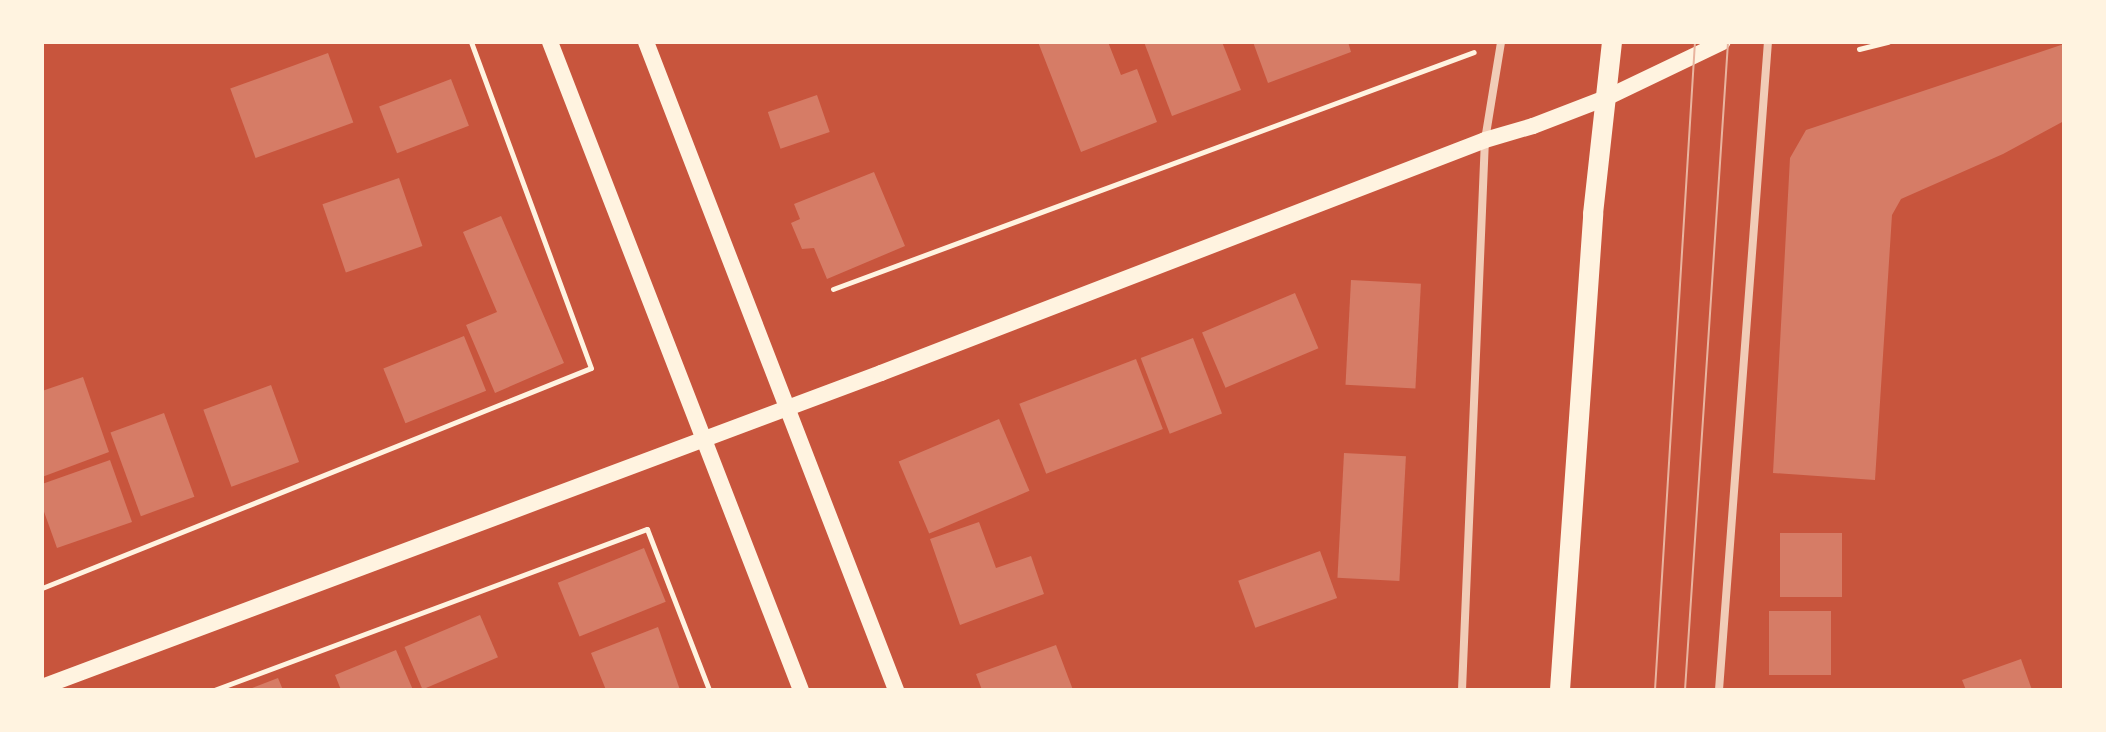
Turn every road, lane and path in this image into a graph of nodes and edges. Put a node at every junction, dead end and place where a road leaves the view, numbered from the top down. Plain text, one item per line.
1 (471, 42) edge
2 (550, 42) edge
3 (646, 42) edge
4 (1501, 42) edge
5 (1612, 42) edge
6 (1723, 42) edge
7 (1768, 42) edge
8 (1888, 42) edge
9 (1859, 49) dead end
10 (1477, 51) dead end
11 (1608, 97) junction
12 (1485, 140) junction
13 (833, 289) dead end
14 (787, 407) junction
15 (704, 439) junction
16 (42, 588) edge
17 (42, 687) edge
18 (214, 690) edge
19 (709, 690) edge
20 (801, 690) edge
21 (896, 690) edge
22 (1462, 690) edge
23 (1560, 690) edge
24 (1719, 690) edge

1 - 16 path
2 - 15 main road
3 - 14 main road
4 - 12 street
5 - 11 main road
6 - 11 main road
7 - 24 street
8 - 9 path
10 - 13 path
11 - 12 main road
11 - 23 main road
12 - 14 main road
12 - 22 street
14 - 15 main road
14 - 21 main road
15 - 17 main road
15 - 20 main road
18 - 19 path

